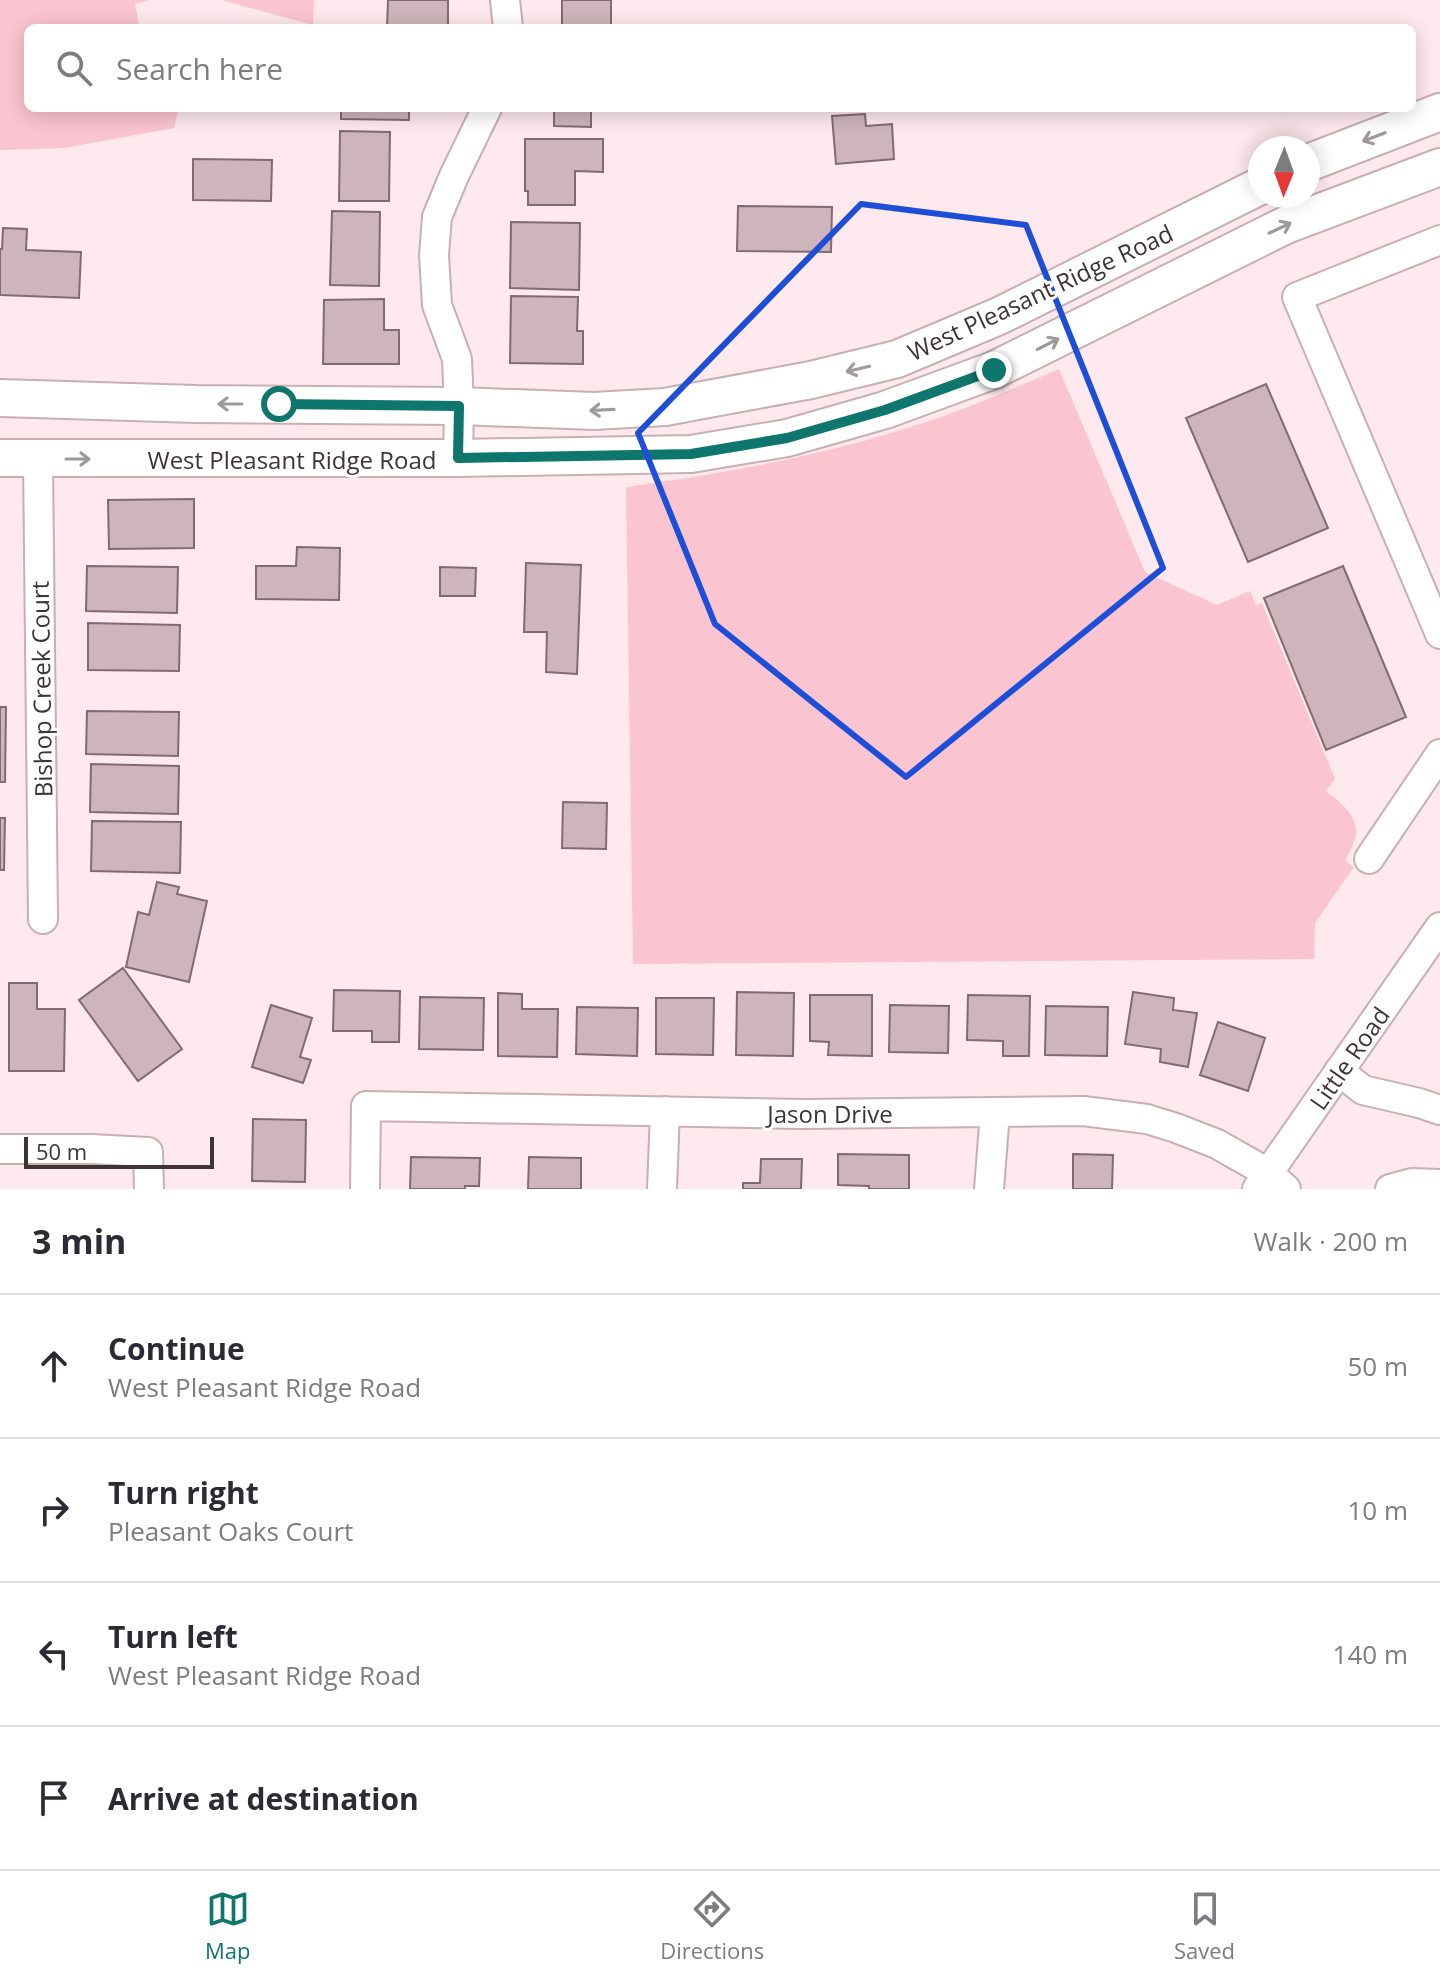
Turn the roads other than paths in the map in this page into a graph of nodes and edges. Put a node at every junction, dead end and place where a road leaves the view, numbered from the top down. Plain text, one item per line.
1 (505, 0) edge
2 (508, 24) edge
3 (485, 112) edge
4 (1440, 112) edge
5 (1320, 158) edge
6 (1440, 167) edge
7 (1248, 192) edge
8 (1440, 240) edge
9 (0, 398) edge
10 (459, 406) junction
11 (0, 458) edge
12 (458, 458) junction
13 (38, 459) junction
14 (1440, 634) edge
15 (1440, 754) edge
16 (1369, 859) dead end
17 (43, 919) dead end
18 (1440, 927) edge
19 (1339, 1071) junction
20 (1440, 1110) edge
21 (665, 1111) junction
22 (995, 1112) junction
23 (0, 1149) edge
24 (1270, 1184) edge
25 (1440, 1184) edge
26 (149, 1189) edge
27 (365, 1189) edge
28 (662, 1189) edge
29 (989, 1189) edge
30 (1390, 1189) edge

1 - 2 street
3 - 10 street
4 -> 5 main road
12 -> 6 main road, West Pleasant Ridge Road
7 -> 10 main road, West Pleasant Ridge Road
8 - 14 street
10 -> 9 main road, West Pleasant Ridge Road
10 - 12 street
11 - 13 main road, West Pleasant Ridge Road
13 -> 12 main road, West Pleasant Ridge Road
13 - 17 street, Bishop Creek Court
15 - 16 street
18 - 19 street, Little Road
19 - 20 street
19 - 24 street, Little Road
21 - 22 street, Jason Drive
21 - 27 street, Jason Drive
21 - 28 street
22 - 24 street, Jason Drive
22 - 29 street
23 - 26 street
25 - 30 street

